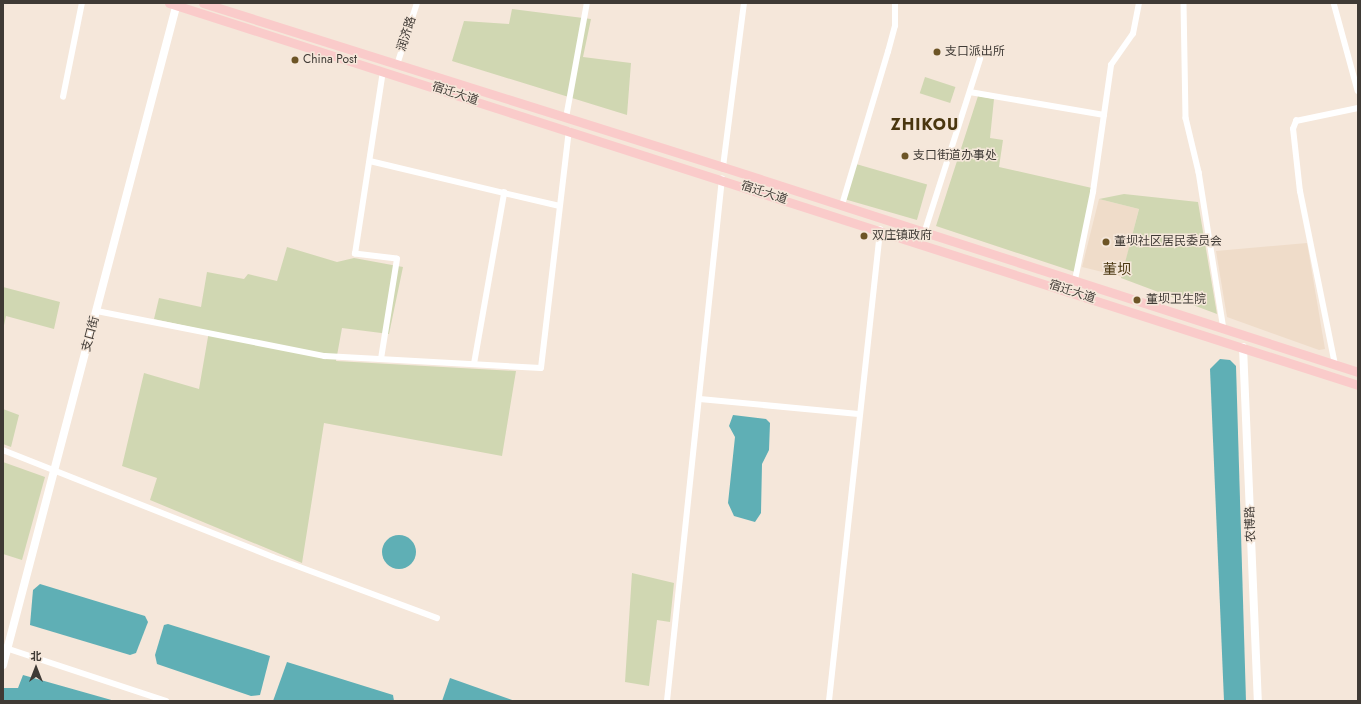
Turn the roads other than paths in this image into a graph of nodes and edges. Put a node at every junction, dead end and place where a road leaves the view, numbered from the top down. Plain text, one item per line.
1 (82, 3) edge
2 (203, 3) edge
3 (417, 3) edge
4 (587, 3) edge
5 (744, 3) edge
6 (895, 3) edge
7 (1139, 3) edge
8 (1184, 3) edge
9 (1334, 3) edge
10 (174, 4) edge
11 (980, 59) dead end
12 (397, 65) junction
13 (383, 72) junction
14 (1358, 91) edge
15 (970, 92) junction
16 (62, 97) dead end
17 (1358, 108) edge
18 (1104, 115) junction
19 (566, 118) junction
20 (569, 131) junction
21 (370, 160) junction
22 (723, 167) junction
23 (722, 179) junction
24 (504, 193) junction
25 (842, 205) junction
26 (560, 206) junction
27 (880, 230) junction
28 (924, 232) junction
29 (921, 243) junction
30 (1075, 280) junction
31 (97, 311) junction
32 (1224, 329) junction
33 (1243, 347) junction
34 (381, 359) junction
35 (474, 364) junction
36 (1335, 365) junction
37 (1358, 372) edge
38 (1358, 385) edge
39 (700, 399) junction
40 (858, 414) junction
41 (3, 450) edge
42 (55, 469) junction
43 (436, 618) dead end
44 (5, 648) edge
45 (3, 664) edge
46 (166, 701) edge
47 (666, 701) edge
48 (829, 701) edge
49 (1258, 701) edge

1 - 16 street
2 - 12 main road, 宿迁大道
3 - 12 street, 润济路
4 - 19 street
5 - 22 street
6 - 25 street
7 - 18 street
8 - 32 street
9 - 14 street
10 - 13 main road, 宿迁大道
10 - 31 street, 支口街
11 - 15 street
12 - 19 main road, 宿迁大道
13 - 20 main road, 宿迁大道
13 - 21 street
15 - 18 street
15 - 28 street
17 - 36 street
18 - 30 street
19 - 22 main road, 宿迁大道
20 - 23 main road, 宿迁大道
20 - 26 street
21 - 24 street
21 - 34 street
22 - 25 main road, 宿迁大道
23 - 27 main road, 宿迁大道
23 - 39 street
24 - 26 street
24 - 35 street
25 - 28 main road, 宿迁大道
26 - 35 street
27 - 29 main road, 宿迁大道
27 - 40 street
28 - 29 street
28 - 30 main road, 宿迁大道
29 - 33 main road, 宿迁大道
30 - 32 main road, 宿迁大道
31 - 34 street
31 - 42 street, 支口街
32 - 36 main road, 宿迁大道
33 - 38 main road, 宿迁大道
33 - 49 street, 农博路
34 - 35 street
36 - 37 main road, 宿迁大道
39 - 40 street
39 - 47 street
40 - 48 street
41 - 42 street
42 - 43 street
42 - 44 street, 支口街
44 - 45 street, 支口街
44 - 46 street

